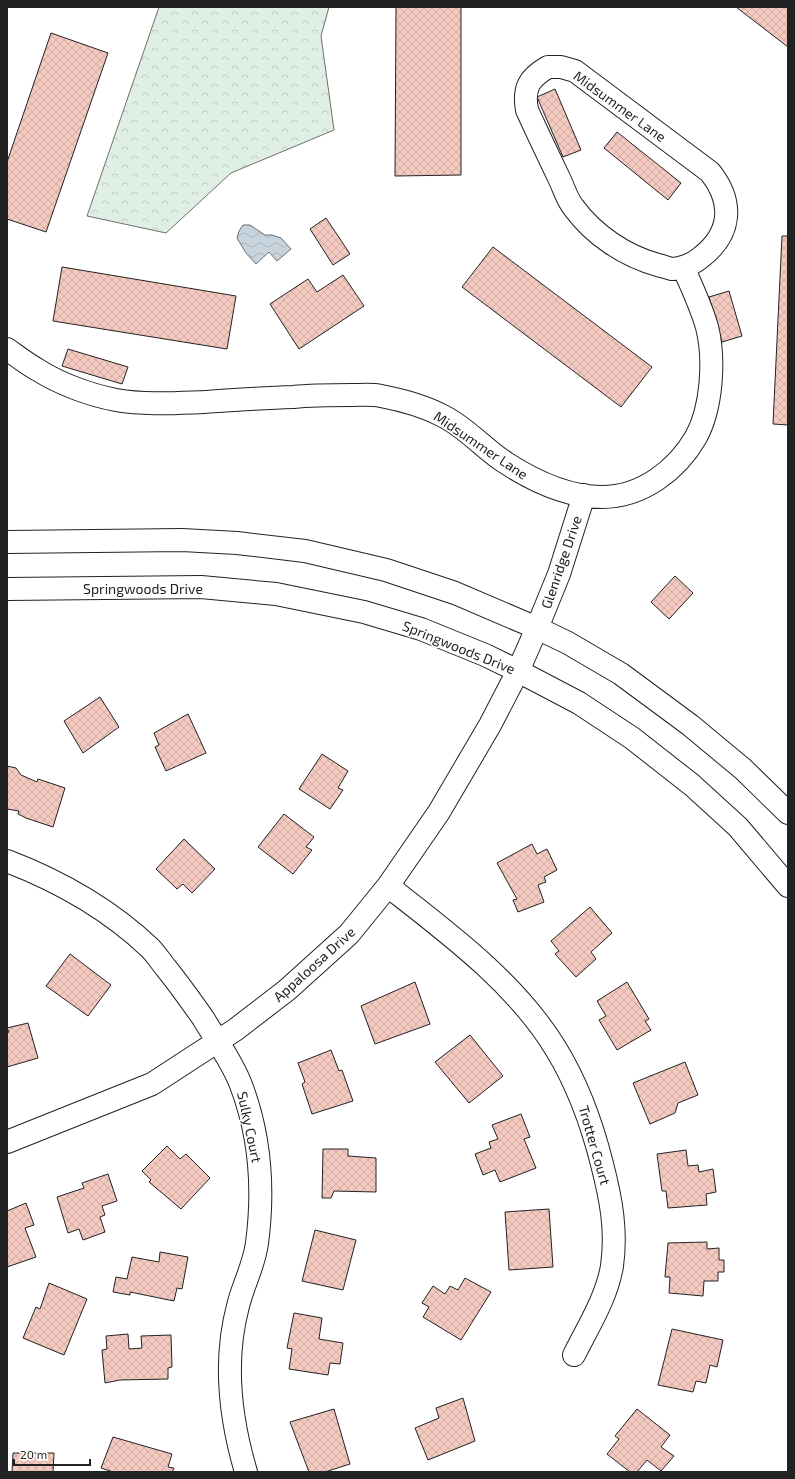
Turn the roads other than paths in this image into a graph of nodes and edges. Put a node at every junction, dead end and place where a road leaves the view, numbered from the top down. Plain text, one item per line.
1 (683, 267) junction
2 (7, 349) edge
3 (584, 495) junction
4 (7, 542) edge
5 (7, 589) edge
6 (537, 628) junction
7 (518, 671) junction
8 (788, 813) edge
9 (7, 861) edge
10 (388, 886) junction
11 (788, 886) edge
12 (218, 1042) junction
13 (7, 1142) edge
14 (574, 1355) dead end
15 (246, 1472) edge

1 - 1 street, Midsummer Lane
1 - 3 street, Midsummer Lane
2 - 3 street, Midsummer Lane
3 - 6 street, Glenridge Drive
4 - 6 street
5 - 7 street, Springwoods Drive
6 - 7 street, Appaloosa Drive
6 - 8 street
7 - 10 street, Appaloosa Drive
7 - 11 street, Springwoods Drive
9 - 12 street, Sulky Court
10 - 12 street, Appaloosa Drive
10 - 14 street, Trotter Court
12 - 13 street, Appaloosa Drive
12 - 15 street, Sulky Court

